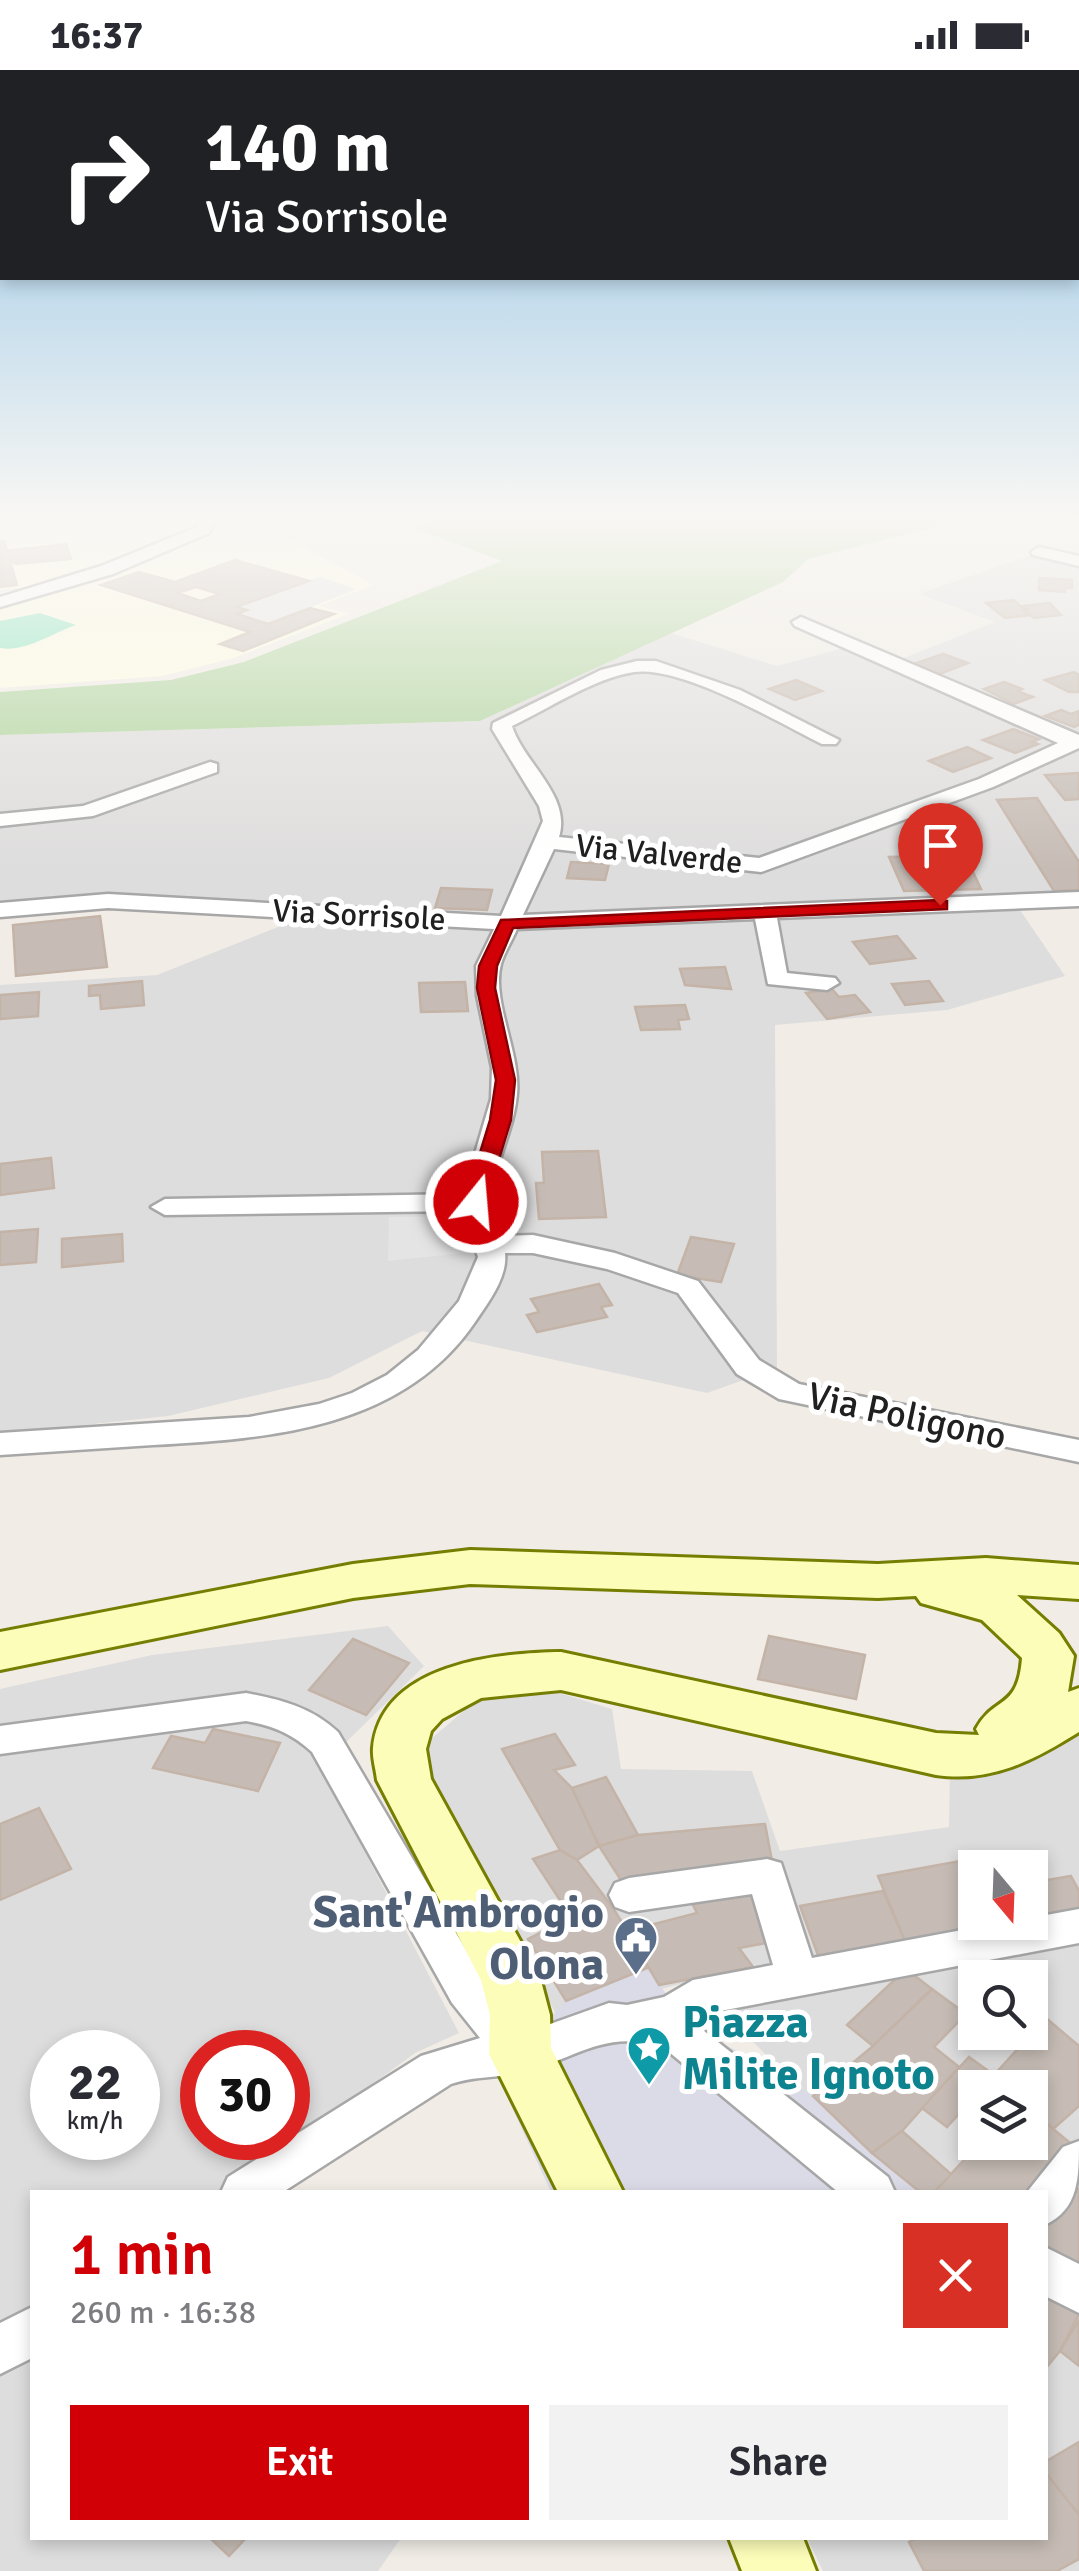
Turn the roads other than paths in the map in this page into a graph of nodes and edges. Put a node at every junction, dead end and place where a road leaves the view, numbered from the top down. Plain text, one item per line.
1 (834, 637) edge
2 (829, 740) dead end
3 (1077, 742) edge
4 (210, 768) dead end
5 (0, 820) edge
6 (546, 842) junction
7 (1079, 899) edge
8 (0, 910) edge
9 (765, 912) junction
10 (507, 924) junction
11 (828, 983) dead end
12 (476, 1202) junction
13 (165, 1207) dead end
14 (487, 1245) junction
15 (0, 1444) edge
16 (1079, 1451) edge
17 (878, 1581) junction
18 (1079, 1583) edge
19 (0, 1651) edge
20 (1056, 1660) edge
21 (1079, 1708) edge
22 (0, 1740) edge
23 (907, 1746) junction
24 (629, 1895) dead end
25 (1079, 1926) edge
26 (797, 1977) junction
27 (609, 2022) junction
28 (520, 2054) junction
29 (1079, 2162) edge
30 (247, 2190) edge
31 (590, 2190) edge
32 (870, 2190) edge
33 (1048, 2198) edge
34 (1048, 2272) edge
35 (1079, 2290) edge
36 (30, 2332) edge
37 (0, 2350) edge
38 (767, 2540) edge
39 (779, 2571) edge

1 - 3 street
2 - 6 street
3 - 6 street, Via Valverde
4 - 5 street
6 - 10 street, Via Valverde
7 - 9 street, Via Sorrisole
8 - 10 street, Via Sorrisole
9 - 10 street, Via Sorrisole
9 - 11 street
10 - 12 street
12 - 13 street
12 - 14 street
14 - 15 street
14 - 16 street, Via Poligono
17 - 18 main road
17 - 19 main road
17 - 20 main road
18 - 20 main road
20 - 23 main road
21 - 23 main road
22 - 28 street
23 - 28 main road
24 - 26 street
25 - 26 street
26 - 27 street
27 - 28 street
27 - 32 street
28 - 30 street
28 - 31 main road
29 - 33 street
34 - 35 street
36 - 37 street
38 - 39 main road

